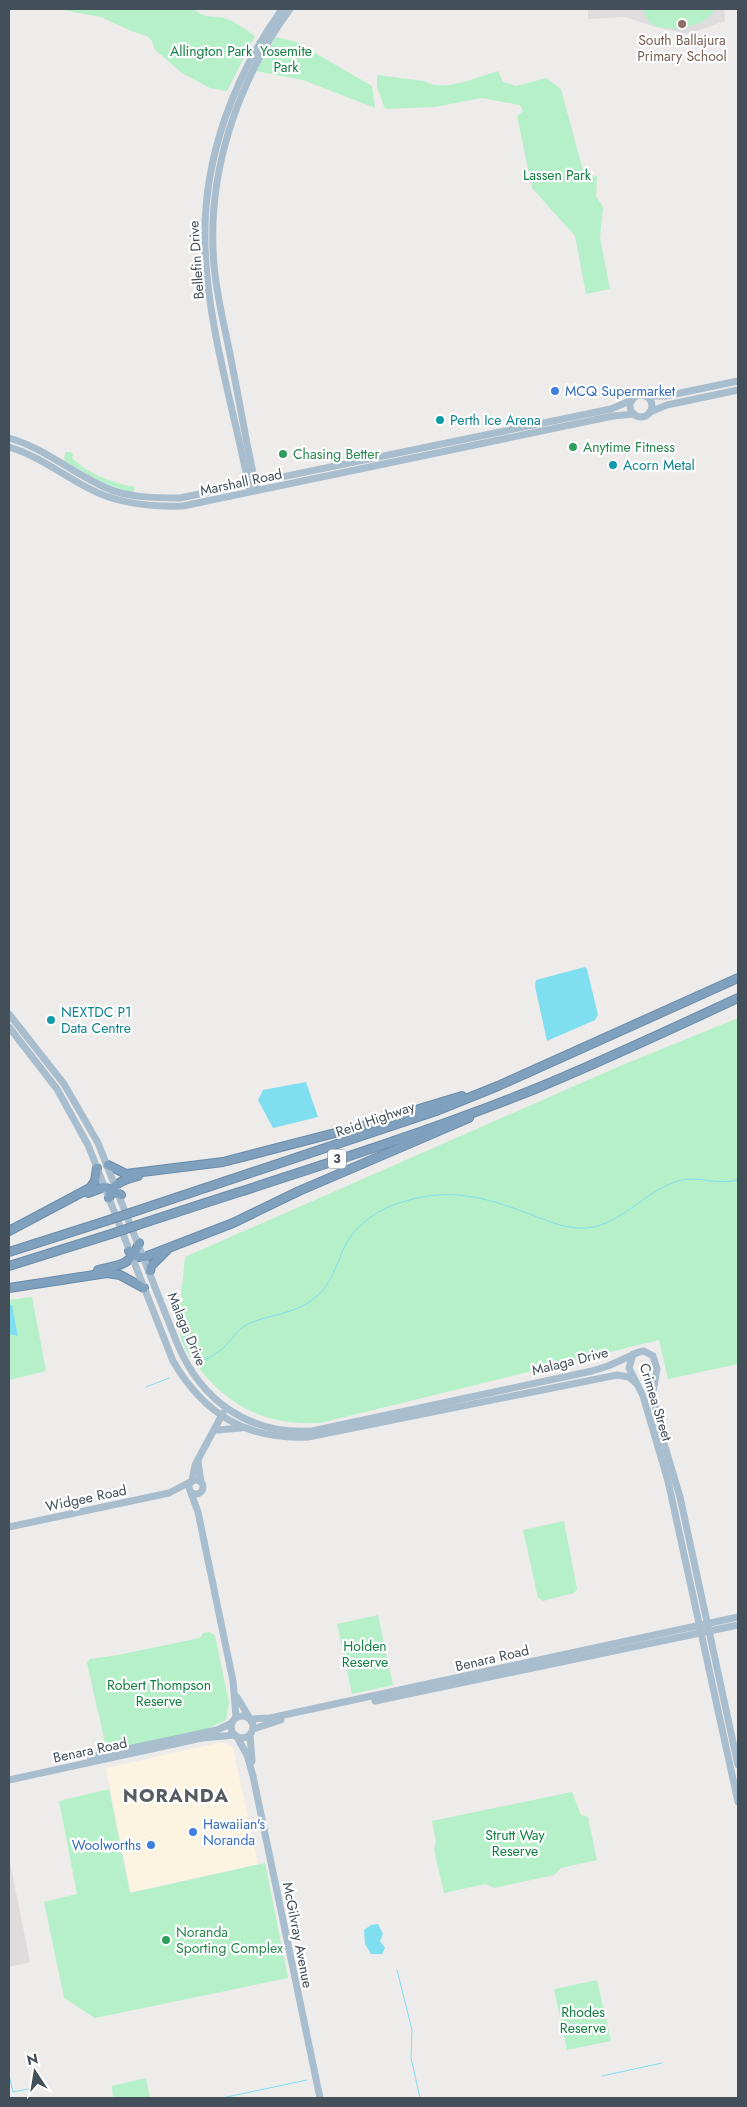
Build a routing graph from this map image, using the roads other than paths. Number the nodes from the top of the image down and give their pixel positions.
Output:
1 (282, 9) edge
2 (290, 9) edge
3 (738, 381) edge
4 (738, 390) edge
5 (646, 396) junction
6 (632, 400) junction
7 (650, 412) junction
8 (634, 414) junction
9 (9, 438) edge
10 (9, 447) edge
11 (54, 463) junction
12 (252, 464) junction
13 (246, 473) junction
14 (269, 480) junction
15 (252, 484) junction
16 (254, 492) junction
17 (193, 496) junction
18 (738, 977) edge
19 (738, 998) edge
20 (9, 1014) edge
21 (9, 1027) edge
22 (523, 1075) junction
23 (534, 1089) junction
24 (108, 1164) junction
25 (97, 1168) junction
26 (155, 1171) junction
27 (110, 1187) junction
28 (120, 1195) joint
29 (109, 1198) joint
30 (67, 1201) junction
31 (9, 1231) edge
32 (139, 1243) junction
33 (168, 1249) junction
34 (9, 1252) edge
35 (132, 1255) junction
36 (145, 1257) junction
37 (9, 1266) edge
38 (150, 1271) junction
39 (75, 1277) junction
40 (9, 1288) edge
41 (144, 1288) junction
42 (633, 1354) junction
43 (636, 1383) junction
44 (228, 1409) junction
45 (214, 1410) junction
46 (223, 1417) junction
47 (244, 1428) junction
48 (216, 1430) junction
49 (198, 1461) junction
50 (191, 1482) junction
51 (201, 1482) junction
52 (191, 1492) junction
53 (169, 1493) junction
54 (200, 1493) junction
55 (198, 1512) junction
56 (9, 1527) edge
57 (705, 1608) junction
58 (697, 1612) junction
59 (738, 1617) edge
60 (722, 1620) junction
61 (738, 1625) edge
62 (728, 1628) junction
63 (705, 1629) junction
64 (682, 1630) junction
65 (688, 1636) junction
66 (712, 1646) junction
67 (706, 1651) junction
68 (235, 1694) junction
69 (250, 1718) junction
70 (234, 1720) junction
71 (252, 1732) junction
72 (236, 1736) junction
73 (738, 1765) edge
74 (9, 1775) edge
75 (253, 1776) junction
76 (9, 1780) edge
77 (738, 1802) edge
78 (320, 2098) edge

1 - 13 main road, Bellefin Drive
2 - 12 main road, Bellefin Drive
3 - 5 main road
4 - 7 main road
5 - 6 main road
5 - 7 main road
6 - 8 main road
6 - 14 main road, Marshall Road
7 - 8 main road
8 - 16 main road, Marshall Road
9 - 11 main road, Marshall Road
10 - 11 main road, Marshall Road
11 - 16 main road, Marshall Road
11 - 17 main road, Marshall Road
12 - 14 main road
12 - 15 main road, Bellefin Drive
13 - 15 main road, Bellefin Drive
13 - 17 main road
14 - 15 main road, Marshall Road
15 - 16 main road, Bellefin Drive
15 - 17 main road, Marshall Road
18 - 22 highway, Reid Highway / 3
19 - 23 highway, Reid Highway / 3
20 - 24 main road
21 - 25 main road
22 - 26 highway
22 - 34 highway, Reid Highway / 3, bridge
23 - 33 highway
23 - 37 highway, Reid Highway / 3, bridge
24 - 26 highway
24 - 27 main road
25 - 27 main road
25 - 30 highway
26 - 27 highway
27 - 28 highway
27 - 29 highway
27 - 30 highway
28 - 32 main road, Malaga Drive
29 - 35 main road, Malaga Drive
30 - 31 highway
32 - 35 highway
32 - 36 main road, Malaga Drive
33 - 36 highway
33 - 38 highway
35 - 36 highway
35 - 39 highway
35 - 41 main road, Malaga Drive
36 - 38 main road, Malaga Drive
38 - 44 main road, Malaga Drive
39 - 40 highway
39 - 41 highway
41 - 45 main road, Malaga Drive
42 - 43 main road, Crimea Street
42 - 44 main road, Malaga Drive
42 - 57 main road, Crimea Street
43 - 47 main road, Malaga Drive
43 - 58 main road, Crimea Street
44 - 46 main road
45 - 46 main road, Malaga Drive
45 - 48 main road
46 - 47 main road, Malaga Drive
46 - 48 main road
47 - 48 main road
48 - 49 main road
49 - 50 main road
49 - 51 main road
50 - 51 main road
50 - 52 main road
50 - 53 main road, Widgee Road
51 - 54 main road
52 - 53 main road, Widgee Road
52 - 54 main road
52 - 55 main road
53 - 56 main road, Widgee Road
54 - 55 main road
55 - 68 main road
57 - 60 main road
57 - 63 main road, Crimea Street
58 - 63 main road, Crimea Street
58 - 64 main road
59 - 60 main road, Benara Road
60 - 63 main road, Benara Road
61 - 62 main road, Benara Road
62 - 63 main road, Benara Road
62 - 66 main road
63 - 64 main road, Benara Road
63 - 65 main road, Benara Road
63 - 66 main road, Crimea Street
63 - 67 main road, Crimea Street
64 - 69 main road, Benara Road
65 - 67 main road
65 - 71 main road, Benara Road
66 - 73 main road, Crimea Street
67 - 77 main road, Crimea Street
68 - 69 main road
68 - 70 main road
69 - 70 main road
69 - 71 main road
70 - 72 main road
70 - 74 main road, Benara Road
71 - 72 main road
71 - 75 main road, McGilvray Avenue
72 - 75 main road, McGilvray Avenue
72 - 76 main road, Benara Road
75 - 78 main road, McGilvray Avenue

